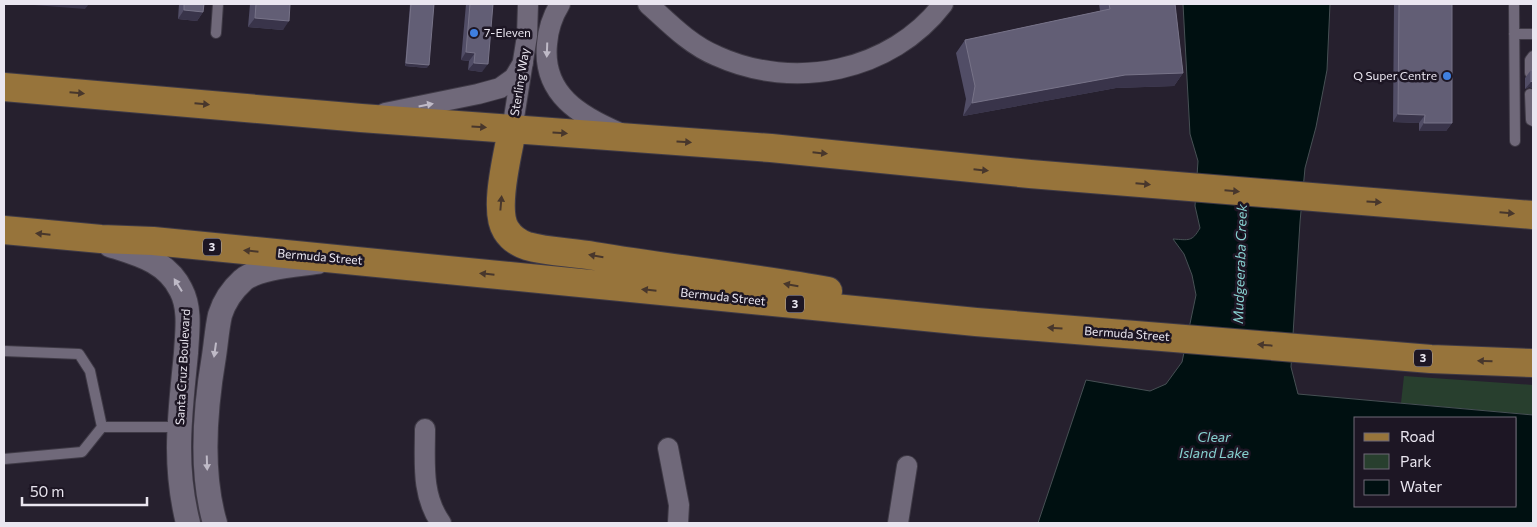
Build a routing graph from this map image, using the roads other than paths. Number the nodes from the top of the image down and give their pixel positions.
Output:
1 (218, 4) edge
2 (528, 4) edge
3 (560, 4) edge
4 (648, 4) edge
5 (943, 4) edge
6 (1514, 4) edge
7 (216, 33) dead end
8 (1514, 34) junction
9 (1533, 34) edge
10 (1533, 56) edge
11 (523, 63) junction
12 (1530, 73) edge
13 (4, 88) edge
14 (1530, 94) edge
15 (361, 118) junction
16 (1533, 121) edge
17 (512, 130) junction
18 (635, 139) junction
19 (1515, 141) dead end
20 (1533, 215) edge
21 (4, 230) edge
22 (89, 238) junction
23 (334, 259) junction
24 (976, 322) junction
25 (218, 325) junction
26 (4, 351) edge
27 (1533, 364) edge
28 (181, 418) junction
29 (102, 427) junction
30 (425, 429) dead end
31 (668, 448) dead end
32 (4, 460) edge
33 (908, 466) dead end
34 (213, 519) edge
35 (185, 523) edge
36 (441, 523) edge
37 (678, 523) edge
38 (898, 523) edge

1 - 7 lane
2 - 11 street, Sterling Way
3 -> 18 street, Sterling Way
4 - 5 street
6 - 8 lane
8 - 9 lane
8 - 19 lane
10 - 12 lane
15 -> 11 street
11 - 17 street, Sterling Way
13 -> 15 main road
14 - 16 lane
15 -> 17 main road
17 -> 18 main road
24 -> 17 main road
18 -> 20 main road
22 -> 21 main road, Bermuda Street / 3
23 -> 22 main road, Bermuda Street / 3
28 -> 22 street, Santa Cruz Boulevard
24 -> 23 main road, Bermuda Street / 3
23 - 25 street
27 -> 24 main road, Bermuda Street / 3
25 - 28 street
25 -> 34 street
26 - 29 lane
28 - 29 lane
28 - 35 street, Santa Cruz Boulevard
29 - 32 lane
30 - 36 street
31 - 37 street
33 - 38 street
34 - 35 street

